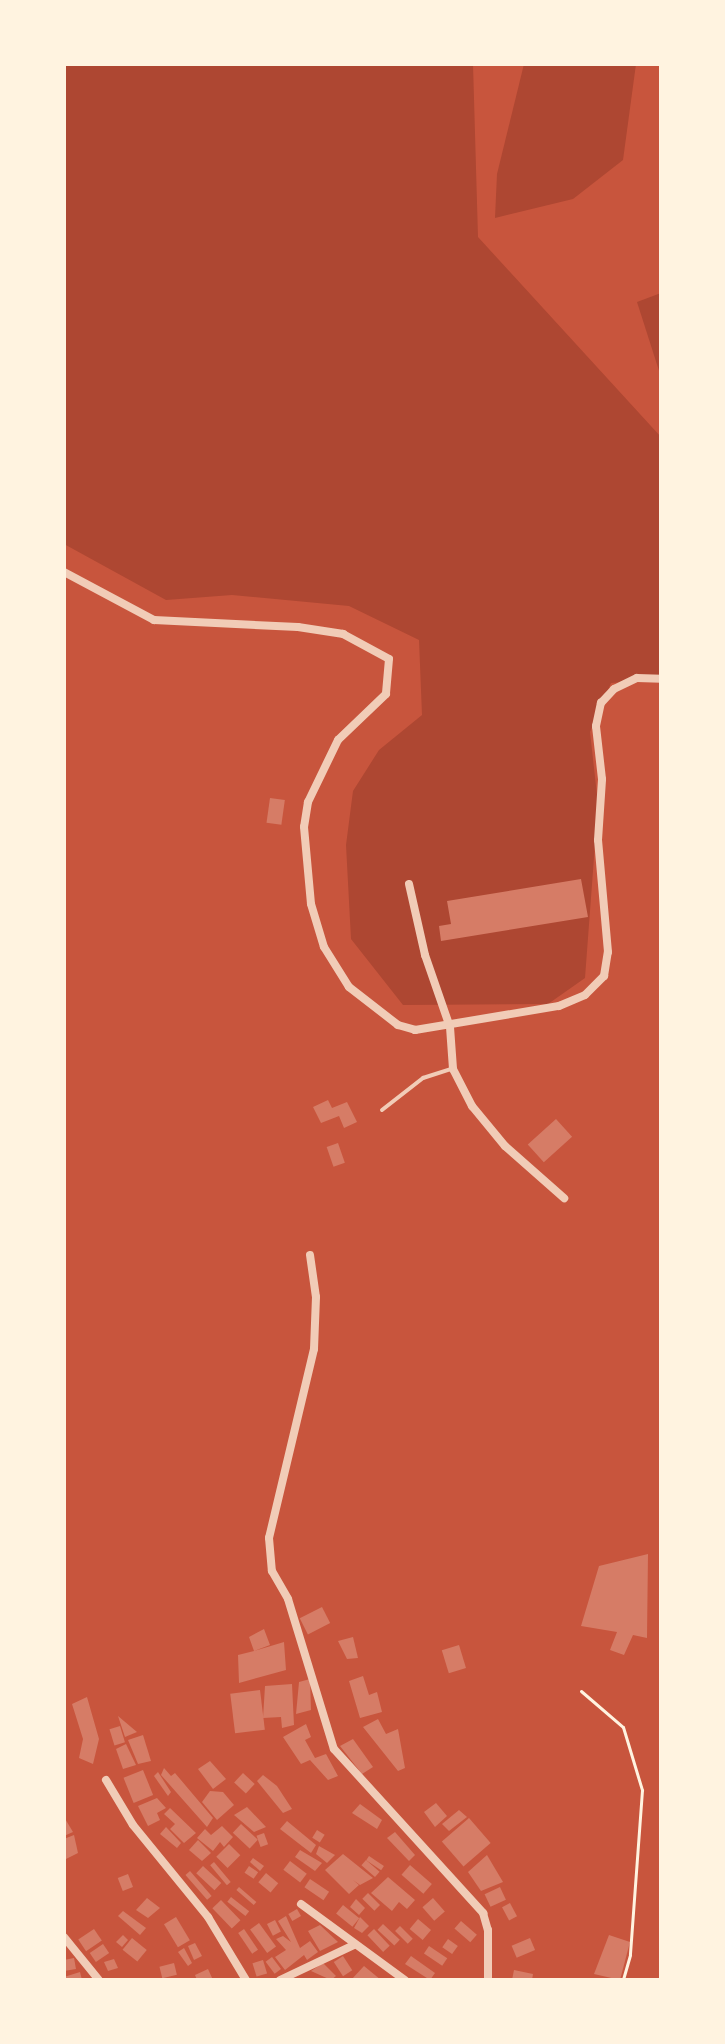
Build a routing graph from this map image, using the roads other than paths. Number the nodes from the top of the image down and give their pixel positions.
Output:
1 (64, 572) edge
2 (661, 679) edge
3 (409, 884) dead end
4 (450, 1027) junction
5 (453, 1069) junction
6 (382, 1110) dead end
7 (564, 1198) dead end
8 (310, 1255) dead end
9 (106, 1780) dead end
10 (301, 1904) dead end
11 (64, 1937) edge
12 (354, 1945) junction
13 (99, 1980) edge
14 (246, 1980) edge
15 (280, 1980) edge
16 (405, 1980) edge
17 (488, 1980) edge

1 - 4 street
2 - 4 street
3 - 4 street
4 - 5 street
5 - 6 lane
5 - 7 street
8 - 17 street
9 - 14 street
10 - 12 street
11 - 13 street
12 - 15 street
12 - 16 street

